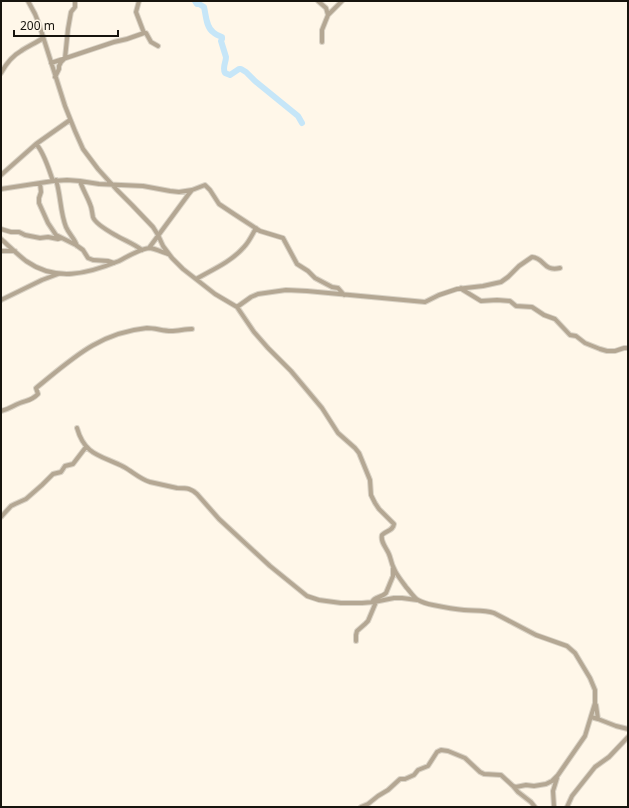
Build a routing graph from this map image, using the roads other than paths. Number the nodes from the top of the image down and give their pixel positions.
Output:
1 (28, 1) edge
2 (75, 1) edge
3 (139, 1) edge
4 (318, 1) edge
5 (342, 1) edge
6 (328, 15) junction
7 (144, 33) junction
8 (44, 38) junction
9 (322, 42) dead end
10 (158, 46) dead end
11 (65, 58) junction
12 (51, 63) junction
13 (1, 72) edge
14 (55, 77) junction
15 (70, 120) junction
16 (36, 144) junction
17 (1, 175) edge
18 (55, 180) junction
19 (80, 181) junction
20 (40, 183) junction
21 (111, 184) junction
22 (1, 189) edge
23 (192, 190) junction
24 (256, 228) junction
25 (1, 229) edge
26 (158, 235) junction
27 (1, 238) edge
28 (61, 238) junction
29 (78, 246) junction
30 (149, 248) junction
31 (142, 250) junction
32 (1, 251) edge
33 (15, 252) junction
34 (168, 254) junction
35 (114, 263) junction
36 (560, 268) dead end
37 (58, 274) junction
38 (196, 279) junction
39 (461, 288) junction
40 (344, 295) junction
41 (2, 298) edge
42 (237, 307) junction
43 (192, 329) dead end
44 (628, 348) edge
45 (1, 410) edge
46 (77, 428) dead end
47 (86, 447) junction
48 (1, 517) edge
49 (393, 568) junction
50 (417, 600) junction
51 (374, 602) junction
52 (356, 641) dead end
53 (595, 703) junction
54 (591, 717) junction
55 (598, 719) junction
56 (628, 729) edge
57 (628, 736) edge
58 (558, 775) junction
59 (513, 786) junction
60 (361, 807) edge
61 (535, 807) edge
62 (554, 807) edge
63 (567, 807) edge

1 - 8 street
2 - 11 street
3 - 7 street
4 - 6 street
5 - 6 street
6 - 9 street
7 - 10 street
7 - 11 street
8 - 12 street
8 - 13 street
11 - 12 street
11 - 14 street
12 - 14 street
14 - 15 street
15 - 16 street
15 - 21 street
16 - 17 street
16 - 18 street
18 - 19 street
18 - 20 street
18 - 29 street
19 - 21 street
19 - 31 street
20 - 22 street
20 - 28 street
21 - 23 street
21 - 26 street
23 - 24 street
23 - 26 street
24 - 38 street
24 - 40 street
25 - 28 street
26 - 30 street
26 - 34 street
27 - 33 street
28 - 29 street
29 - 35 street
30 - 31 street
30 - 34 street
31 - 35 street
32 - 33 street
33 - 37 street
34 - 38 street
35 - 37 street
36 - 39 street
37 - 41 street
38 - 42 street
39 - 40 street
39 - 44 street
40 - 42 street
42 - 49 street
43 - 45 street
46 - 47 street
47 - 48 street
47 - 51 street
49 - 50 street
49 - 51 street
50 - 51 street
50 - 53 street
51 - 52 street
53 - 54 street
53 - 55 street
54 - 55 street
54 - 58 street
55 - 56 street
57 - 63 street
58 - 59 street
58 - 62 street
59 - 60 street
59 - 61 street

